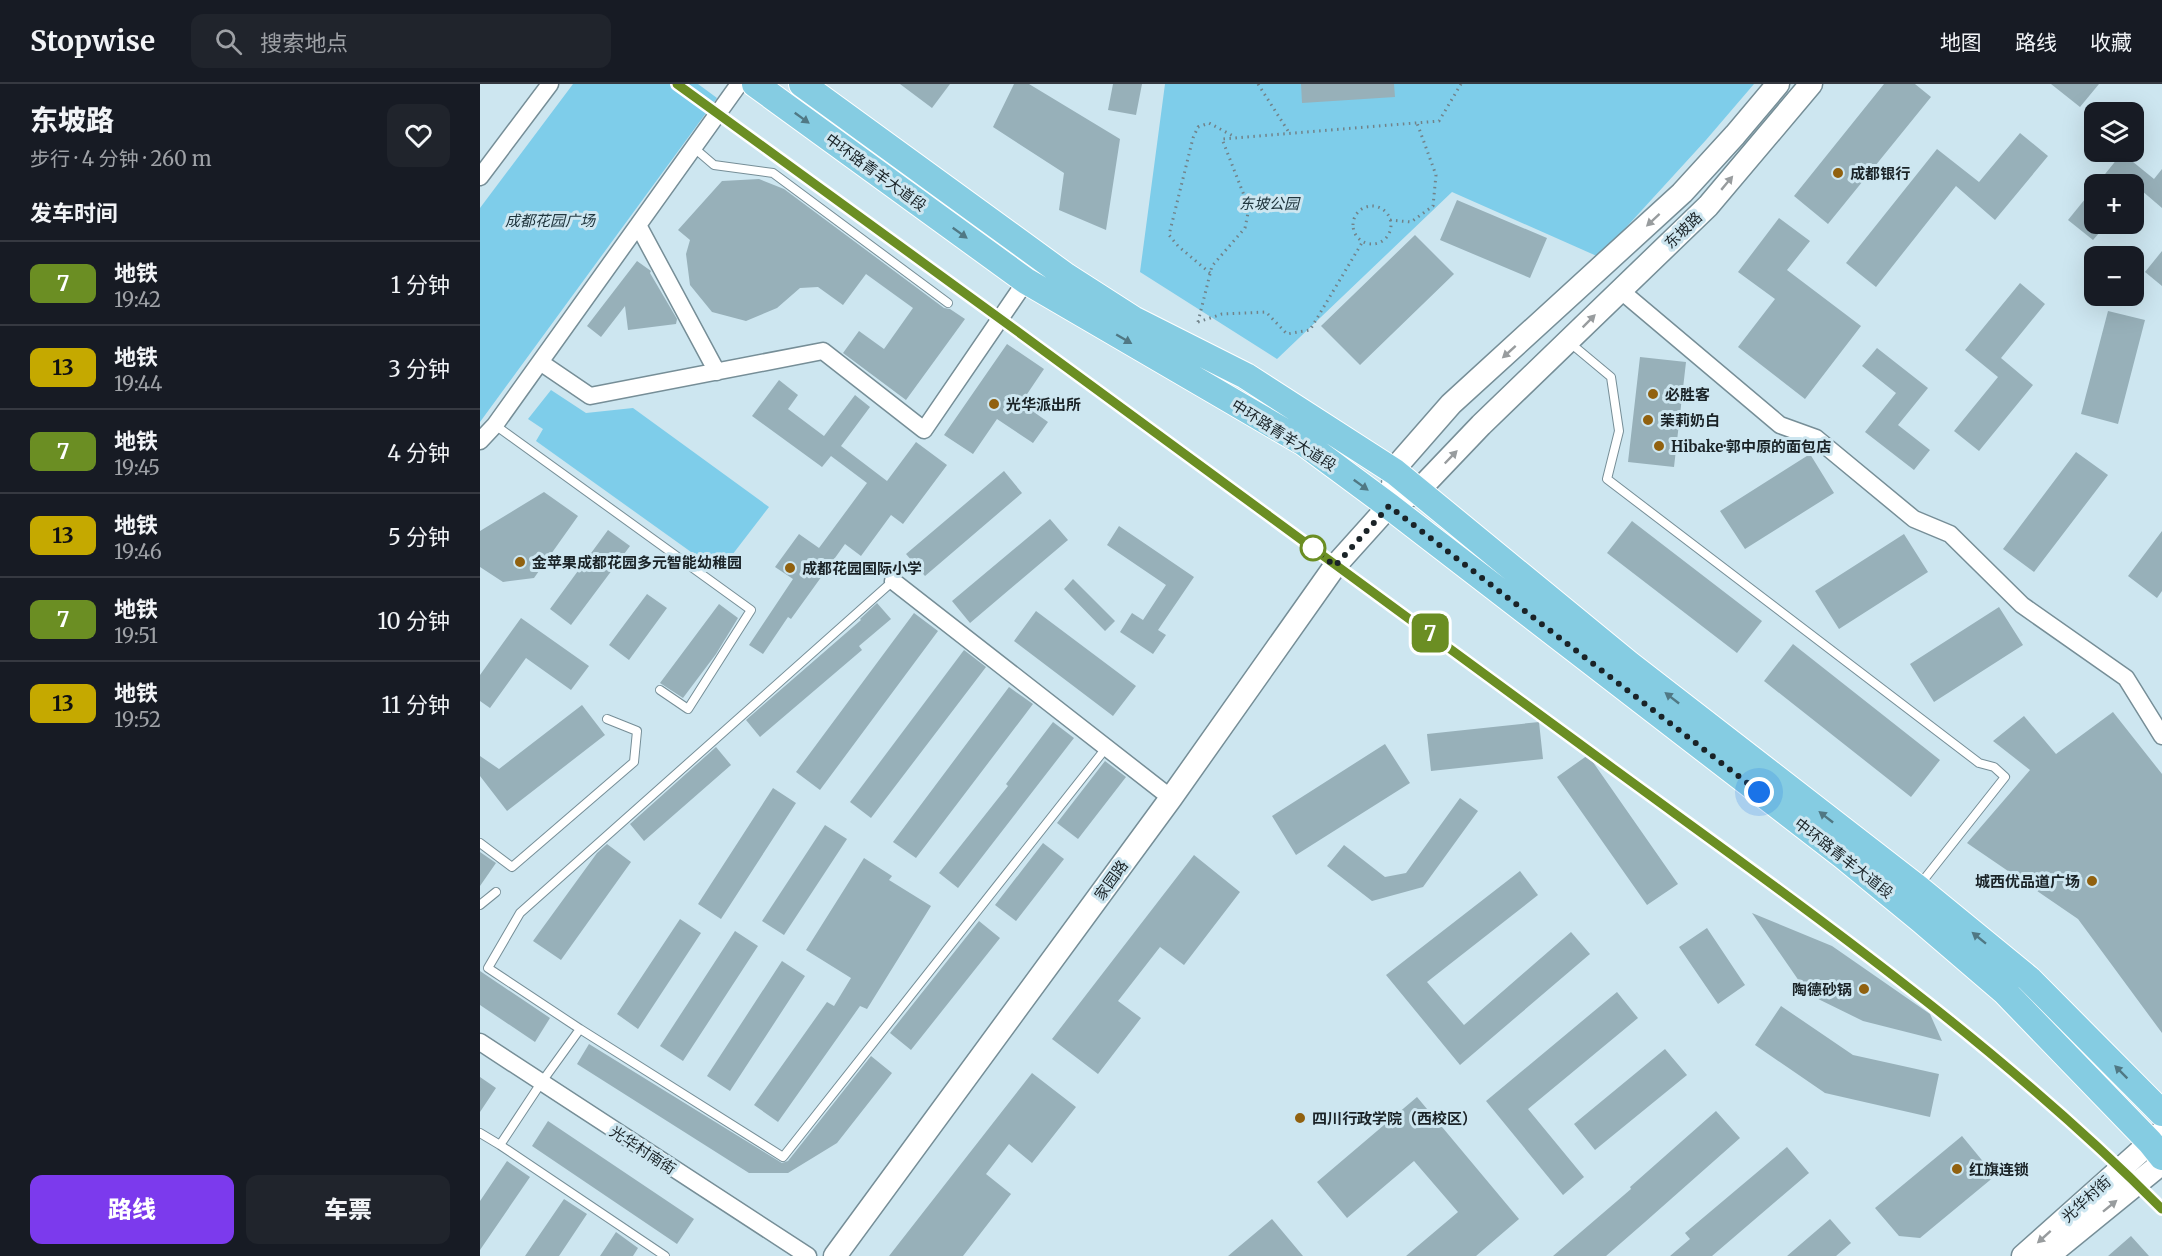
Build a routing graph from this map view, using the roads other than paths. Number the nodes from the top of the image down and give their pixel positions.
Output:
1 (550, 84) edge
2 (739, 84) edge
3 (755, 84) edge
4 (802, 84) edge
5 (1778, 84) edge
6 (1811, 84) edge
7 (693, 147) junction
8 (480, 177) edge
9 (638, 225) junction
10 (1026, 281) junction
11 (1620, 290) junction
12 (948, 303) dead end
13 (1569, 341) junction
14 (540, 362) junction
15 (717, 372) junction
16 (495, 425) junction
17 (480, 441) edge
18 (1395, 472) junction
19 (1418, 491) junction
20 (1389, 506) junction
21 (892, 581) joint
22 (660, 690) dead end
23 (607, 719) dead end
24 (2162, 736) edge
25 (1106, 748) junction
26 (1171, 798) junction
27 (480, 843) edge
28 (1917, 888) junction
29 (496, 892) dead end
30 (480, 905) edge
31 (580, 1029) junction
32 (480, 1042) edge
33 (541, 1083) junction
34 (2162, 1113) edge
35 (480, 1134) edge
36 (500, 1145) junction
37 (2159, 1149) edge
38 (665, 1256) edge
39 (808, 1256) edge
40 (835, 1256) edge
41 (2023, 1256) edge
42 (2048, 1256) edge

1 - 8 street
2 - 7 street
3 -> 10 main road, 中环路青羊大道段
4 - 18 main road, 中环路青羊大道段
5 -> 18 main road, 东坡路
11 -> 6 main road, 东坡路
7 - 9 street
7 - 12 lane
9 - 14 street
9 - 15 street
10 - 15 street
10 -> 20 main road, 中环路青羊大道段
13 -> 11 main road, 东坡路
11 - 24 street
19 -> 13 main road, 东坡路
13 - 28 lane
14 - 15 street
14 - 16 street
16 - 17 street
16 - 22 lane
18 - 19 main road, 中环路青羊大道段
18 - 20 main road, 东坡路
19 - 20 main road, 东坡路
28 -> 19 main road, 中环路青羊大道段
20 - 26 main road, 家园路
20 - 37 main road, 中环路青羊大道段
21 - 25 street
21 - 31 lane
23 - 27 lane
25 - 26 street
25 - 31 lane
26 - 40 main road, 家园路
34 -> 28 main road, 中环路青羊大道段
29 - 30 lane
31 - 33 lane
32 - 33 street, 光华村南街
33 - 36 lane
33 - 39 street, 光华村南街
35 - 36 lane
36 - 38 lane
37 -> 41 main road, 光华村街
42 -> 37 main road, 光华村街

